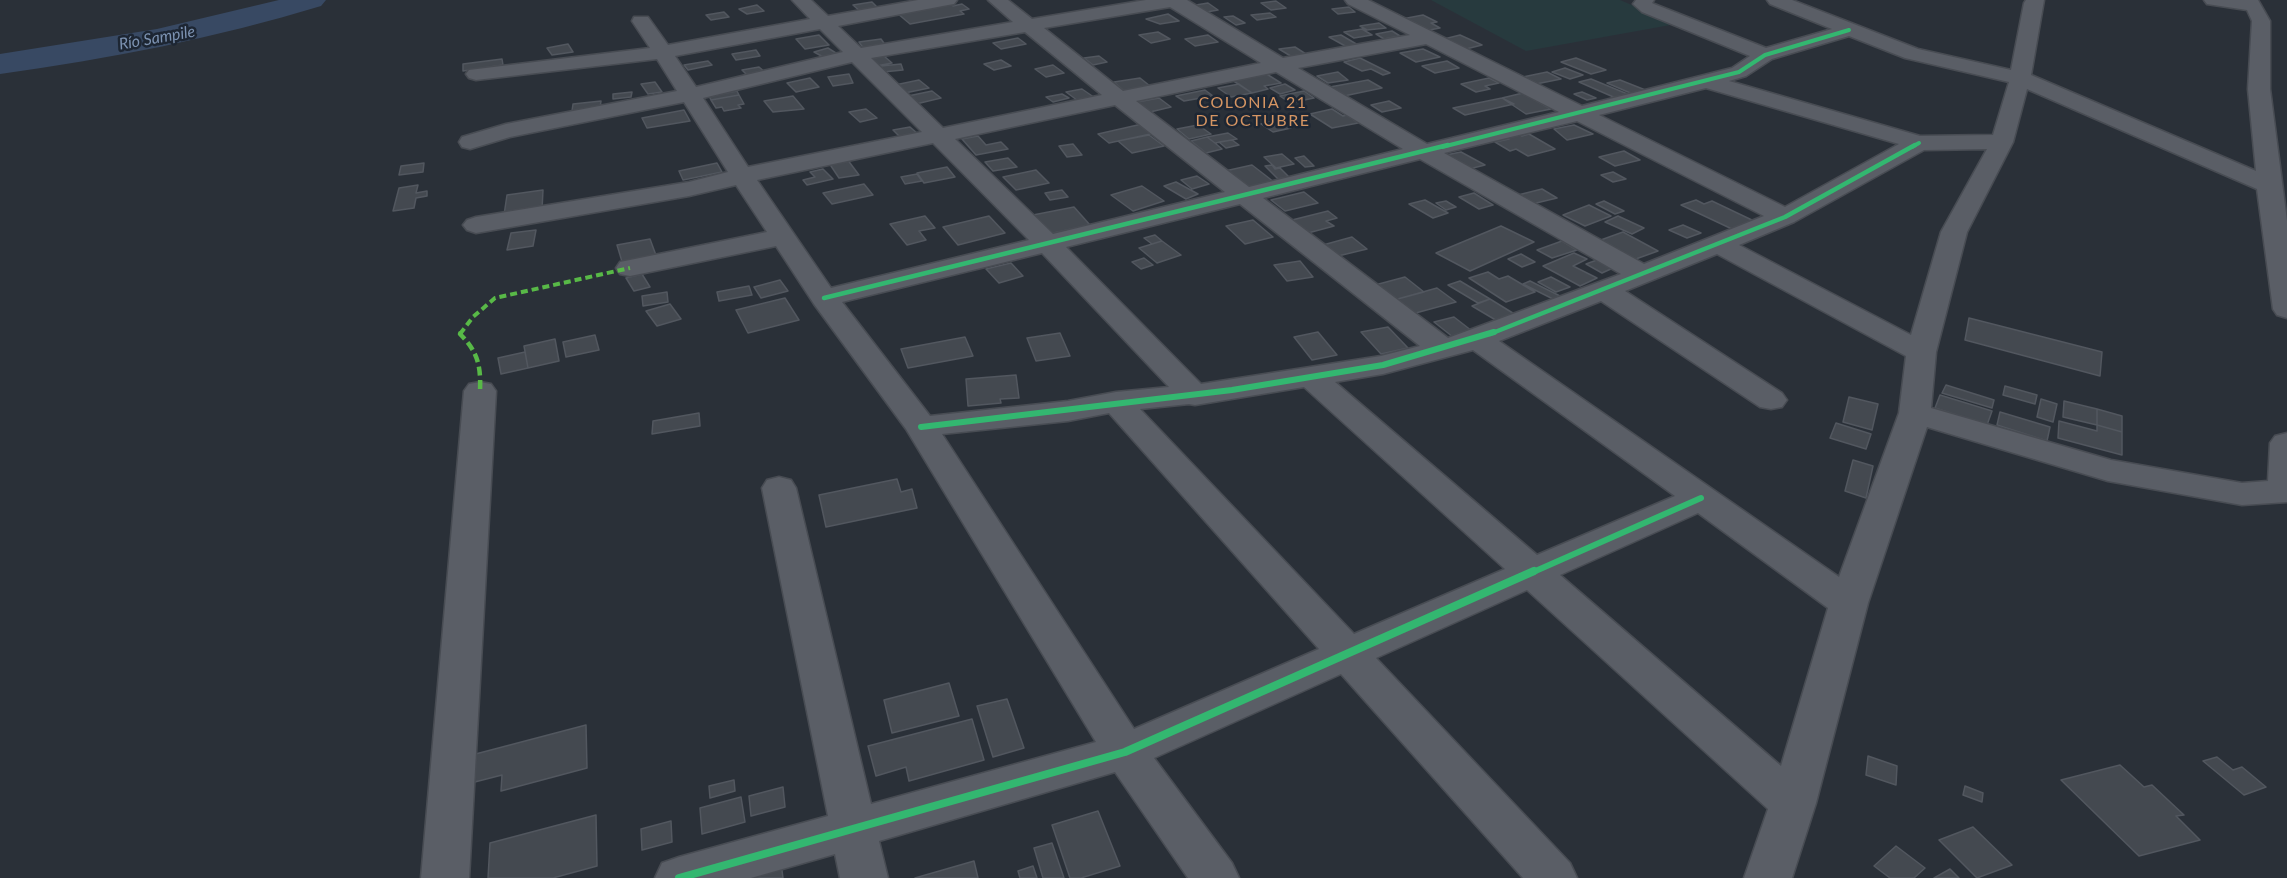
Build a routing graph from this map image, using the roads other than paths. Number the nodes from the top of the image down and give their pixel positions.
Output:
1 (801, 0) edge
2 (948, 0) edge
3 (997, 0) edge
4 (1174, 0) edge
5 (1354, 0) edge
6 (1646, 0) edge
7 (1776, 0) edge
8 (2036, 0) edge
9 (2213, 0) edge
10 (2251, 3) edge
11 (641, 21) dead end
12 (822, 23) junction
13 (1026, 25) junction
14 (1849, 30) junction
15 (1427, 38) junction
16 (663, 52) junction
17 (855, 55) junction
18 (1765, 55) junction
19 (1280, 66) junction
20 (476, 74) dead end
21 (2020, 78) junction
22 (1706, 81) junction
23 (689, 95) junction
24 (1120, 99) junction
25 (1579, 115) junction
26 (939, 137) junction
27 (470, 142) dead end
28 (2002, 142) junction
29 (1919, 143) junction
30 (1424, 152) junction
31 (742, 176) junction
32 (2275, 179) edge
33 (1244, 195) junction
34 (1785, 217) junction
35 (476, 225) dead end
36 (783, 237) junction
37 (1046, 242) junction
38 (1718, 244) junction
39 (630, 268) dead end
40 (1643, 275) junction
41 (1604, 290) junction
42 (825, 298) junction
43 (2287, 309) edge
44 (1477, 339) junction
45 (1443, 349) junction
46 (1921, 352) junction
47 (1311, 377) junction
48 (480, 391) dead end
49 (1195, 396) junction
50 (1772, 400) dead end
51 (1116, 402) junction
52 (1915, 413) junction
53 (921, 427) junction
54 (2287, 443) edge
55 (779, 488) dead end
56 (1701, 498) junction
57 (1532, 572) junction
58 (1849, 603) junction
59 (1347, 654) junction
60 (1125, 752) junction
61 (1794, 803) junction
62 (854, 828) junction
63 (445, 878) edge
64 (679, 878) edge
65 (864, 878) edge
66 (1215, 878) edge
67 (1553, 878) edge
68 (1768, 878) edge

1 - 12 street
2 - 12 street
3 - 13 street
4 - 13 street
4 - 19 street
5 - 15 street
6 - 18 street
7 - 14 street
8 - 21 street
9 - 10 street
10 - 32 street
11 - 16 street
12 - 16 street
12 - 17 street
13 - 17 street
13 - 24 street
14 - 18 street
14 - 21 street
15 - 19 street
15 - 25 street
16 - 20 street
16 - 23 street
17 - 23 street
17 - 26 street
18 - 22 street
19 - 24 street
19 - 30 street
21 - 28 street
21 - 32 street
22 - 25 street
22 - 29 street
23 - 27 street
23 - 31 street
24 - 26 street
24 - 33 street
25 - 30 street
25 - 34 street
26 - 31 street
26 - 37 street
28 - 29 street
28 - 46 street
29 - 34 street
30 - 33 street
30 - 40 street
31 - 35 street
31 - 36 street
32 - 43 street
33 - 37 street
33 - 45 street
34 - 38 street
36 - 39 street
36 - 42 street
37 - 42 street
37 - 49 street
38 - 40 street
38 - 46 street
40 - 41 street
41 - 44 street
41 - 50 street
42 - 53 street
44 - 45 street
44 - 56 street
45 - 47 street
46 - 52 street
47 - 49 street
47 - 57 street
48 - 63 street
49 - 51 street
51 - 53 street
51 - 59 street
52 - 54 street
52 - 58 street
53 - 60 street
55 - 62 street
56 - 57 street
56 - 58 street
57 - 59 street
57 - 61 street
58 - 61 street
59 - 60 street
59 - 67 street
60 - 62 street
60 - 66 street
61 - 68 street
62 - 64 street
62 - 65 street

